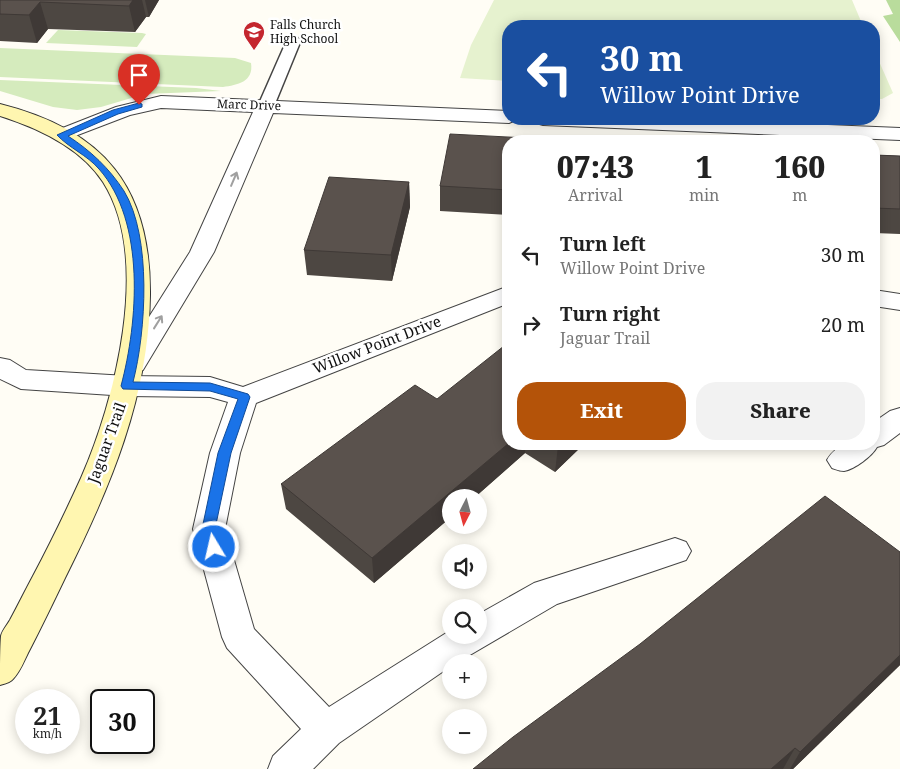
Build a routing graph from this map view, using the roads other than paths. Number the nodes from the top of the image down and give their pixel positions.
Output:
1 (294, 40) dead end
2 (266, 106) junction
3 (0, 110) edge
4 (502, 117) edge
5 (685, 125) edge
6 (899, 134) edge
7 (62, 135) junction
8 (502, 297) edge
9 (880, 299) edge
10 (900, 302) edge
11 (0, 367) edge
12 (130, 375) junction
13 (244, 397) junction
14 (900, 418) edge
15 (880, 433) edge
16 (675, 552) dead end
17 (487, 627) edge
18 (458, 644) edge
19 (0, 669) edge
20 (326, 730) junction
21 (287, 769) edge

1 - 2 lane
2 - 4 street, Marc Drive
2 - 7 street, Marc Drive
12 -> 2 street
3 - 7 street
5 - 6 street
7 - 12 street, Jaguar Trail
8 - 13 street, Willow Point Drive
9 - 10 street
11 - 12 street
12 - 13 street
12 - 19 street, Jaguar Trail
13 - 20 street
14 - 15 street
16 - 17 street
18 - 20 street
20 - 21 street

